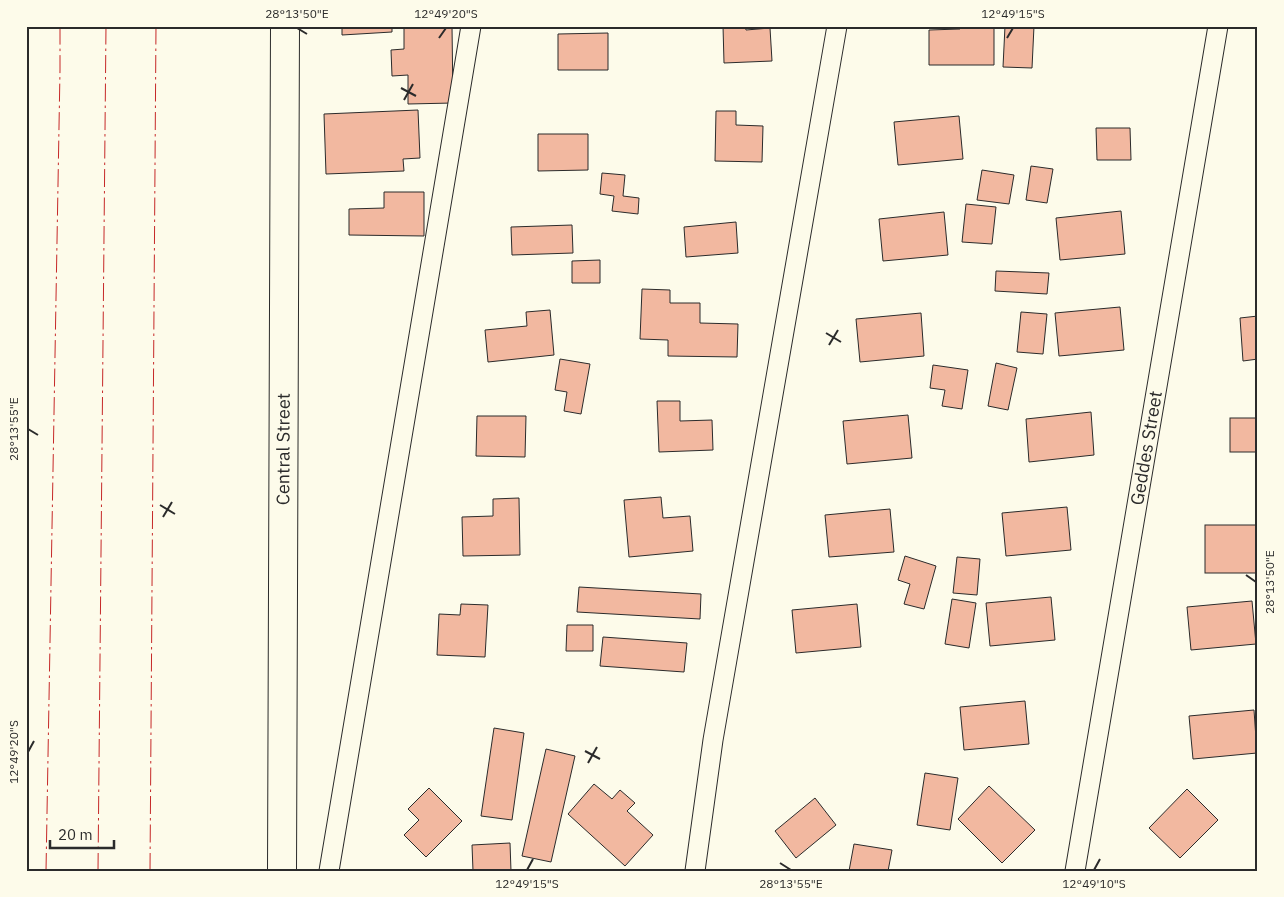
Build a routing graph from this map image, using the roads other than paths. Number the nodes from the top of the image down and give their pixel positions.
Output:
1 (285, 26) edge
2 (471, 26) edge
3 (837, 26) edge
4 (1218, 26) edge
5 (282, 871) edge
6 (329, 871) edge
7 (695, 871) edge
8 (1075, 871) edge

1 - 5 main road, Central Street
2 - 6 street
3 - 7 street
4 - 8 street, Geddes Street

